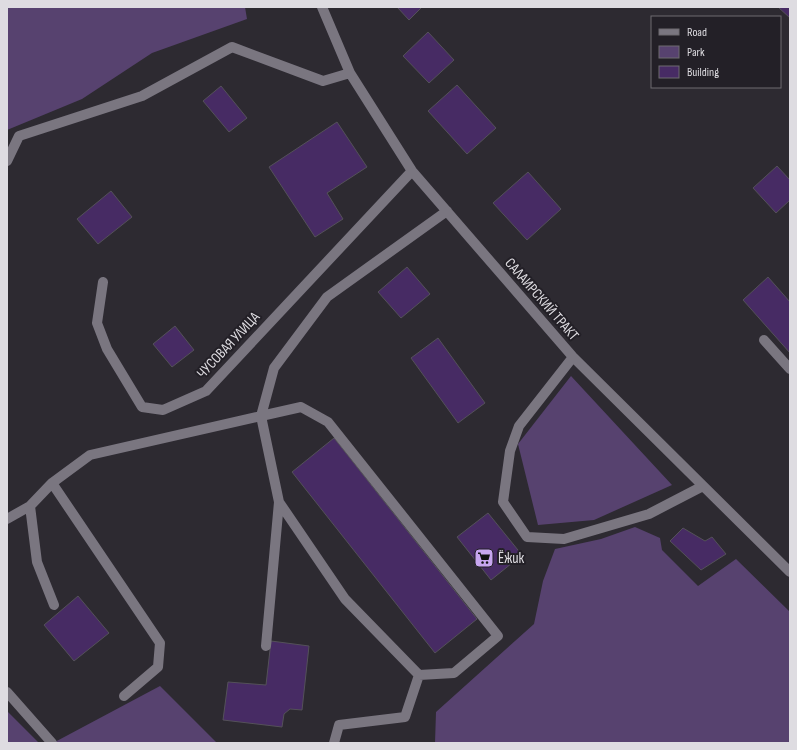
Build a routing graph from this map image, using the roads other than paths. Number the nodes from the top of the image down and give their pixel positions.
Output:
1 (322, 7) edge
2 (350, 73) junction
3 (7, 161) edge
4 (412, 171) junction
5 (447, 211) junction
6 (103, 282) dead end
7 (764, 340) dead end
8 (573, 357) junction
9 (790, 369) edge
10 (261, 416) junction
11 (52, 483) junction
12 (703, 486) junction
13 (279, 502) junction
14 (30, 506) junction
15 (10, 518) edge
16 (7, 526) edge
17 (790, 572) edge
18 (54, 605) dead end
19 (266, 646) dead end
20 (419, 675) junction
21 (7, 692) edge
22 (124, 696) dead end
23 (52, 743) edge
24 (334, 743) edge

1 - 2 street, САЛАИРСКИЙ ТРАКТ
2 - 3 street
2 - 4 street, САЛАИРСКИЙ ТРАКТ
4 - 5 street, САЛАИРСКИЙ ТРАКТ
4 - 6 street, ЧУСОВАЯ УЛИЦА
5 - 8 street, САЛАИРСКИЙ ТРАКТ
5 - 10 street
7 - 9 street
8 - 12 street, САЛАИРСКИЙ ТРАКТ
8 - 12 street
10 - 11 street
10 - 13 street
10 - 20 street
11 - 14 street
11 - 22 street
12 - 17 street, САЛАИРСКИЙ ТРАКТ
13 - 19 street
13 - 20 street
14 - 15 street
14 - 18 street
15 - 16 street
20 - 24 street
21 - 23 street

